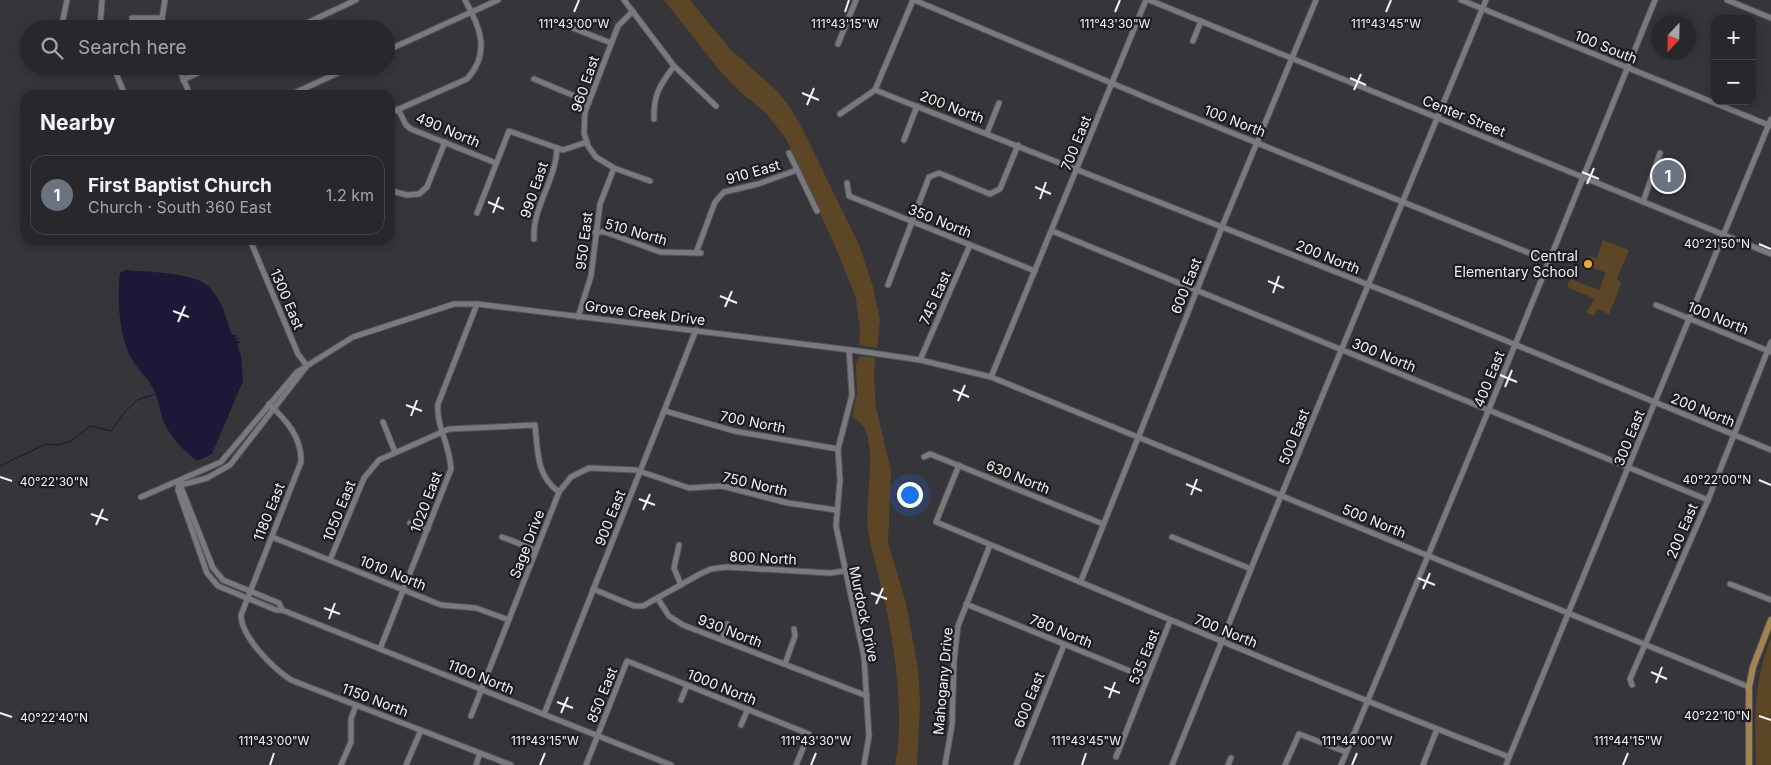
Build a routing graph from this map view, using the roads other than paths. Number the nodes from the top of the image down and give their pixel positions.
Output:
1 (67, 0) edge
2 (102, 0) edge
3 (165, 0) edge
4 (356, 0) edge
5 (465, 0) edge
6 (498, 0) edge
7 (624, 0) edge
8 (856, 0) edge
9 (913, 0) edge
10 (933, 0) edge
11 (1147, 0) edge
12 (1316, 0) edge
13 (1460, 0) edge
14 (1486, 0) edge
15 (1655, 0) edge
16 (1727, 0) edge
17 (930, 7) junction
18 (1483, 10) junction
19 (634, 11) junction
20 (472, 14) junction
21 (132, 18) dead end
22 (162, 18) joint
23 (1771, 18) edge
24 (63, 20) edge
25 (101, 20) edge
26 (313, 20) edge
27 (555, 21) dead end
28 (1201, 21) junction
29 (1193, 41) dead end
30 (611, 44) junction
31 (838, 44) dead end
32 (395, 47) edge
33 (1292, 58) junction
34 (674, 66) junction
35 (1628, 68) junction
36 (117, 75) edge
37 (181, 75) edge
38 (193, 75) edge
39 (333, 75) edge
40 (534, 79) dead end
41 (183, 80) junction
42 (1113, 82) junction
43 (123, 90) edge
44 (188, 90) edge
45 (301, 90) edge
46 (875, 90) junction
47 (589, 102) junction
48 (999, 103) dead end
49 (716, 106) dead end
50 (917, 106) junction
51 (398, 109) junction
52 (395, 110) edge
53 (840, 114) dead end
54 (1439, 118) junction
55 (654, 119) dead end
56 (1771, 119) edge
57 (1770, 126) edge
58 (988, 133) junction
59 (904, 140) dead end
60 (445, 142) junction
61 (587, 142) junction
62 (1258, 142) junction
63 (1018, 145) junction
64 (557, 148) junction
65 (789, 153) dead end
66 (1660, 153) dead end
67 (496, 163) junction
68 (614, 168) junction
69 (1077, 169) junction
70 (797, 170) junction
71 (1583, 177) junction
72 (650, 181) dead end
73 (848, 182) dead end
74 (395, 192) edge
75 (1404, 202) junction
76 (1643, 202) junction
77 (817, 211) dead end
78 (477, 213) dead end
79 (912, 221) junction
80 (1222, 227) junction
81 (1052, 231) junction
82 (595, 232) junction
83 (1724, 235) junction
84 (534, 239) dead end
85 (252, 245) edge
86 (970, 245) junction
87 (698, 253) joint
88 (1771, 254) edge
89 (1549, 261) junction
90 (1035, 271) junction
91 (888, 285) dead end
92 (1368, 286) junction
93 (1196, 291) junction
94 (477, 304) junction
95 (1656, 305) dead end
96 (578, 317) junction
97 (1689, 319) junction
98 (696, 330) junction
99 (1771, 342) edge
100 (1515, 345) junction
101 (849, 350) junction
102 (1342, 350) junction
103 (1769, 351) edge
104 (920, 360) junction
105 (307, 366) junction
106 (991, 377) junction
107 (1655, 403) junction
108 (271, 406) junction
109 (665, 410) junction
110 (1489, 410) junction
111 (383, 422) dead end
112 (443, 432) junction
113 (1734, 435) junction
114 (1137, 436) junction
115 (838, 449) junction
116 (1771, 450) edge
117 (395, 452) junction
118 (924, 457) dead end
119 (959, 466) junction
120 (1629, 467) junction
121 (641, 471) junction
122 (179, 482) junction
123 (559, 492) junction
124 (1282, 496) junction
125 (141, 497) dead end
126 (1708, 500) junction
127 (836, 510) junction
128 (410, 523) dead end
129 (1103, 524) junction
130 (428, 529) junction
131 (272, 536) junction
132 (502, 536) dead end
133 (1172, 537) dead end
134 (679, 545) dead end
135 (990, 545) junction
136 (536, 550) junction
137 (751, 553) dead end
138 (1428, 555) junction
139 (330, 560) junction
140 (750, 568) junction
141 (1251, 569) junction
142 (844, 571) junction
143 (1081, 581) junction
144 (1730, 584) dead end
145 (680, 586) junction
146 (593, 589) junction
147 (404, 590) junction
148 (250, 591) junction
149 (247, 598) junction
150 (658, 599) junction
151 (1771, 600) edge
152 (966, 604) junction
153 (282, 610) junction
154 (1570, 612) junction
155 (509, 620) junction
156 (1771, 620) edge
157 (1170, 621) junction
158 (728, 624) dead end
159 (794, 629) dead end
160 (246, 635) joint
161 (722, 640) junction
162 (1222, 641) junction
163 (1645, 644) junction
164 (1064, 645) junction
165 (380, 649) junction
166 (627, 661) joint
167 (784, 664) junction
168 (1147, 678) junction
169 (688, 685) junction
170 (1632, 685) dead end
171 (1749, 687) junction
172 (482, 689) junction
173 (867, 696) junction
174 (682, 700) dead end
175 (1367, 701) junction
176 (356, 705) junction
177 (748, 709) junction
178 (544, 714) junction
179 (471, 716) dead end
180 (741, 725) dead end
181 (1438, 729) junction
182 (421, 730) junction
183 (597, 736) junction
184 (1346, 752) junction
185 (480, 753) junction
186 (1116, 756) dead end
187 (1509, 757) junction
188 (1231, 758) dead end
189 (342, 765) edge
190 (406, 765) edge
191 (476, 765) edge
192 (511, 765) edge
193 (586, 765) edge
194 (671, 765) edge
195 (796, 765) edge
196 (864, 765) edge
197 (945, 765) edge
198 (1016, 765) edge
199 (1172, 765) edge
200 (1228, 765) edge
201 (1285, 765) edge
202 (1341, 765) edge
203 (1423, 765) edge
204 (1506, 765) edge
205 (1748, 765) edge

1 - 24 street
2 - 25 street
3 - 22 street
4 - 26 street
5 - 20 street
6 - 20 street
7 - 19 street
8 - 31 street
9 - 17 street, 100 North
9 - 46 street
10 - 17 street
11 - 28 street, Center Street
11 - 42 street, 700 East
12 - 33 street, 600 East
13 - 18 street, 100 South
14 - 18 street, 500 East
15 - 35 street, 400 East
16 - 23 street
17 - 42 street, 100 North
18 - 35 street, 100 South
18 - 54 street, 500 East
19 - 30 street, 960 East
19 - 34 street
20 - 32 street
20 - 51 street
21 - 22 street
27 - 30 street
28 - 29 street
28 - 33 street, Center Street
30 - 47 street, 960 East
33 - 54 street, Center Street
33 - 62 street, 600 East
34 - 49 street
34 - 55 street
35 - 57 street, 100 South
35 - 71 street, 400 East
36 - 43 street
37 - 41 street
38 - 41 street
39 - 45 street
40 - 47 street
41 - 44 street
42 - 62 street, 100 North
42 - 69 street, 700 East
46 - 50 street, 200 North
46 - 53 street
47 - 61 street, 960 East
48 - 58 street
50 - 58 street, 200 North
50 - 59 street
51 - 52 street
51 - 60 street, 490 North
54 - 71 street, Center Street
54 - 75 street, 500 East
56 - 57 street, 300 East
57 - 83 street, 300 East
58 - 63 street, 200 North
60 - 67 street, 490 North
60 - 74 street
61 - 64 street
61 - 68 street
62 - 75 street, 100 North
62 - 80 street, 600 East
63 - 69 street, 200 North
63 - 79 street
64 - 67 street
64 - 84 street, 990 East
65 - 70 street
66 - 76 street
67 - 78 street
68 - 72 street
68 - 82 street, 950 East
69 - 80 street, 200 North
69 - 81 street, 700 East
70 - 77 street
70 - 87 street, 910 East
71 - 76 street, Center Street
71 - 89 street, 400 East
73 - 79 street, 350 North
75 - 89 street, 100 North
75 - 92 street, 500 East
76 - 83 street, Center Street
79 - 86 street, 350 North
79 - 91 street
80 - 92 street, 200 North
80 - 93 street, 600 East
81 - 90 street, 700 East
81 - 93 street, 300 North
82 - 87 street, 510 North
82 - 96 street, 950 East
83 - 88 street, Center Street
83 - 97 street, 300 East
85 - 105 street, 1300 East
86 - 90 street, 350 North
86 - 104 street, 745 East
89 - 100 street, 400 East
90 - 106 street, 700 East
92 - 100 street, 200 North
92 - 102 street, 500 East
93 - 102 street, 300 North
93 - 114 street, 600 East
94 - 96 street, Grove Creek Drive
94 - 105 street, Grove Creek Drive
94 - 112 street, 1020 East
95 - 97 street, 100 North
96 - 98 street, Grove Creek Drive
97 - 103 street, 100 North
97 - 107 street, 300 East
98 - 101 street, Grove Creek Drive
98 - 109 street, 900 East
99 - 103 street, 200 East
100 - 107 street, 200 North
100 - 110 street, 400 East
101 - 104 street, Grove Creek Drive
101 - 115 street, Murdock Drive
102 - 110 street, 300 North
102 - 124 street, 500 East
103 - 113 street, 200 East
104 - 106 street, Grove Creek Drive
105 - 108 street, Grove Creek Drive
106 - 114 street, 500 North
107 - 113 street, 200 North
107 - 120 street, 300 East
108 - 122 street, Grove Creek Drive
108 - 131 street, 1180 East
109 - 115 street, 700 North
109 - 121 street, 900 East
110 - 120 street, 300 North
110 - 138 street, 400 East
111 - 117 street
112 - 117 street
112 - 123 street
112 - 130 street, 1020 East
113 - 116 street, 200 North
113 - 126 street, 200 East
114 - 124 street, 500 North
114 - 129 street, 600 East
115 - 127 street, Murdock Drive
117 - 139 street, 1050 East
118 - 119 street, 630 North
119 - 129 street, 630 North
119 - 135 street, 700 North
120 - 126 street, 300 North
120 - 154 street, 300 East
121 - 123 street, Sage Drive
121 - 127 street, 750 North
121 - 146 street, 900 East
122 - 125 street, Grove Creek Drive
122 - 148 street, 1100 North
122 - 149 street, 1100 North
123 - 136 street, Sage Drive
124 - 138 street, 500 North
124 - 141 street, 500 East
126 - 163 street, 200 East
127 - 142 street, Murdock Drive
128 - 130 street
129 - 143 street, 600 East
130 - 147 street, 1020 East
131 - 139 street, 1010 North
131 - 148 street, 1180 East
132 - 136 street
133 - 141 street
134 - 145 street
135 - 143 street, 700 North
135 - 152 street, Mahogany Drive
136 - 155 street, Sage Drive
137 - 140 street
138 - 154 street, 500 North
138 - 175 street, 400 East
139 - 147 street, 1010 North
140 - 142 street, 800 North
140 - 145 street, 800 North
141 - 162 street, 500 East
142 - 173 street, Murdock Drive
143 - 157 street, 700 North
144 - 151 street
145 - 150 street, 800 North
146 - 150 street
146 - 178 street, 900 East
147 - 155 street, 1010 North
147 - 165 street, 1020 East
148 - 149 street, 1180 East
148 - 153 street, 1100 North
149 - 153 street, 1100 North
149 - 160 street, 1180 East
150 - 161 street, 930 North
152 - 164 street, 780 North
152 - 197 street, Mahogany Drive
153 - 165 street, 1100 North
154 - 163 street, 500 North
154 - 187 street, 300 East
155 - 172 street, Sage Drive
156 - 171 main road
157 - 162 street, 700 North
157 - 168 street, 535 East
158 - 161 street
159 - 167 street
160 - 176 street, 1150 North
161 - 167 street, 930 North
162 - 175 street, 700 North
162 - 199 street, 500 East
163 - 170 street, 200 East
163 - 171 street, 500 North
164 - 168 street, 780 North
164 - 198 street, 600 East
165 - 172 street, 1100 North
166 - 169 street, 1000 North
166 - 183 street, 850 East
167 - 173 street, 930 North
168 - 186 street, 535 East
169 - 174 street
169 - 177 street, 1000 North
171 - 205 main road
172 - 178 street, 1100 North
172 - 179 street, Sage Drive
173 - 196 street, Murdock Drive
175 - 181 street, 700 North
175 - 184 street, 400 East
176 - 182 street, 1150 North
176 - 189 street
177 - 180 street
177 - 195 street, 1000 North
178 - 183 street, 1100 North
181 - 187 street, 700 North
181 - 203 street
182 - 185 street, 1150 North
182 - 190 street
183 - 193 street, 850 East
183 - 194 street, 1100 North
184 - 201 street
184 - 202 street, 400 East
185 - 191 street
185 - 192 street, 1150 North
187 - 204 street, 300 East
188 - 200 street

